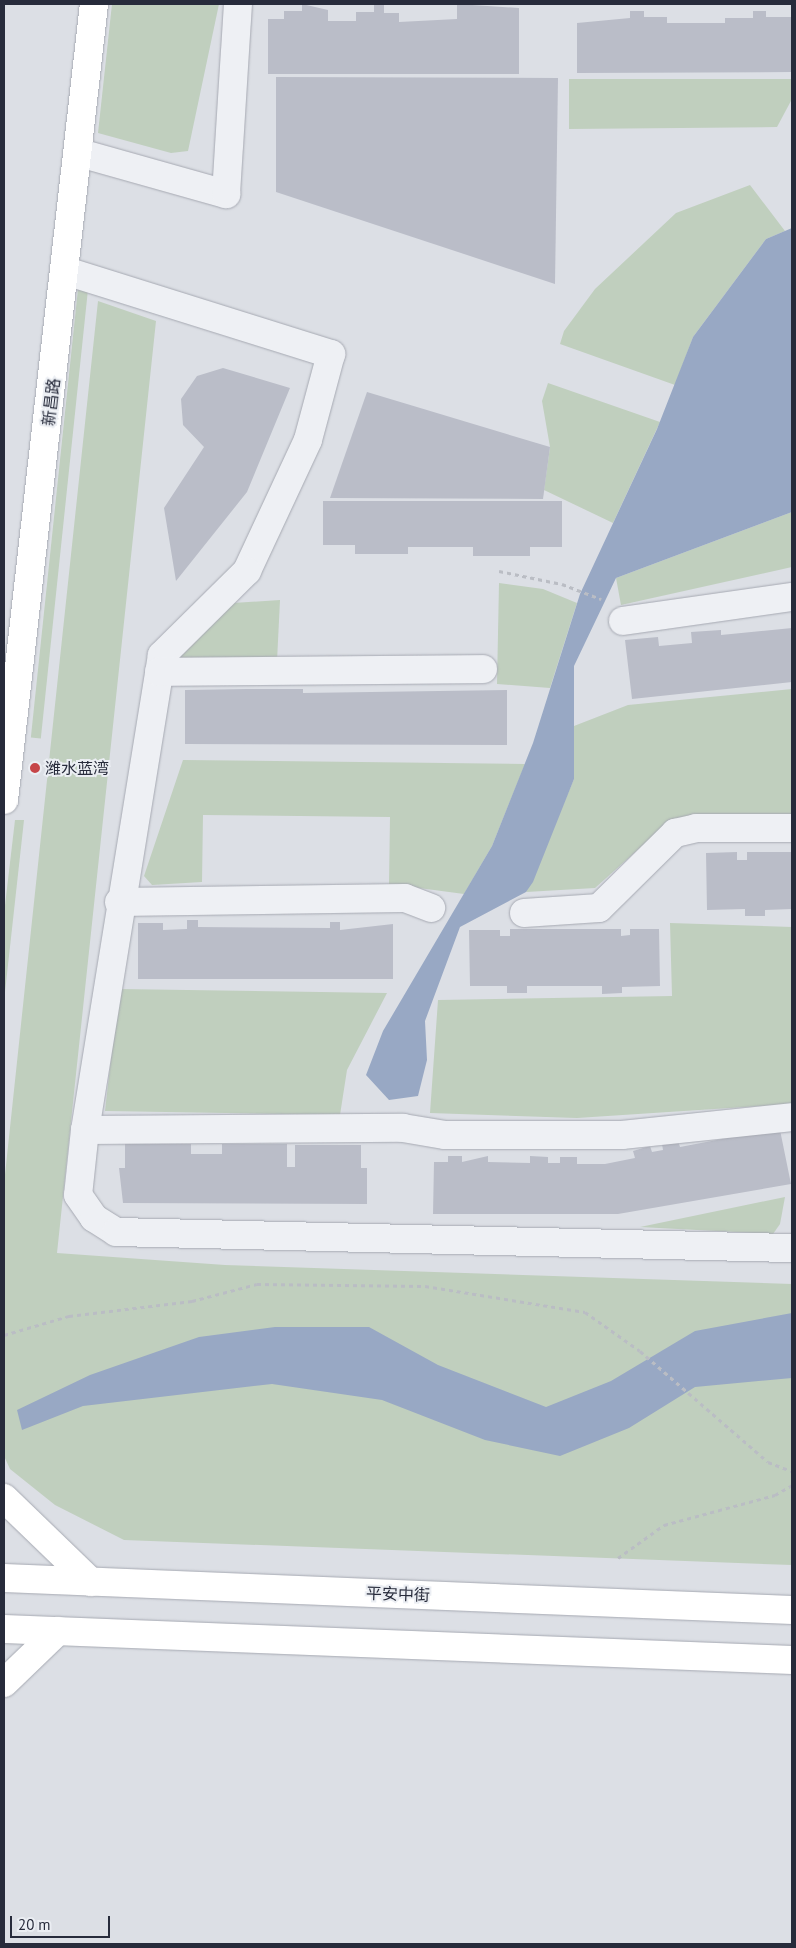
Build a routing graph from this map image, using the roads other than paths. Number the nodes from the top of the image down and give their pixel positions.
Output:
1 (94, 4) edge
2 (238, 4) edge
3 (80, 153) junction
4 (66, 271) junction
5 (792, 597) edge
6 (615, 611) road end
7 (484, 669) dead end
8 (159, 672) junction
9 (4, 800) edge
10 (792, 828) edge
11 (119, 902) junction
12 (431, 908) dead end
13 (524, 912) dead end
14 (792, 1117) edge
15 (85, 1130) junction
16 (792, 1248) edge
17 (4, 1498) edge
18 (4, 1578) edge
19 (91, 1582) junction
20 (792, 1610) edge
21 (4, 1629) edge
22 (58, 1631) junction
23 (792, 1660) edge
24 (4, 1683) edge

1 - 3 main road, 新昌路
2 - 3 lane
3 - 4 main road, 新昌路
4 - 8 lane
4 - 9 main road, 新昌路
5 - 6 lane
7 - 8 lane
8 - 11 lane
10 - 13 lane
11 - 12 lane
11 - 15 lane
14 - 15 lane
15 - 16 lane
17 - 19 main road
18 - 19 main road, 平安中街
19 - 20 main road, 平安中街
21 - 22 main road
22 - 23 main road
22 - 24 main road

